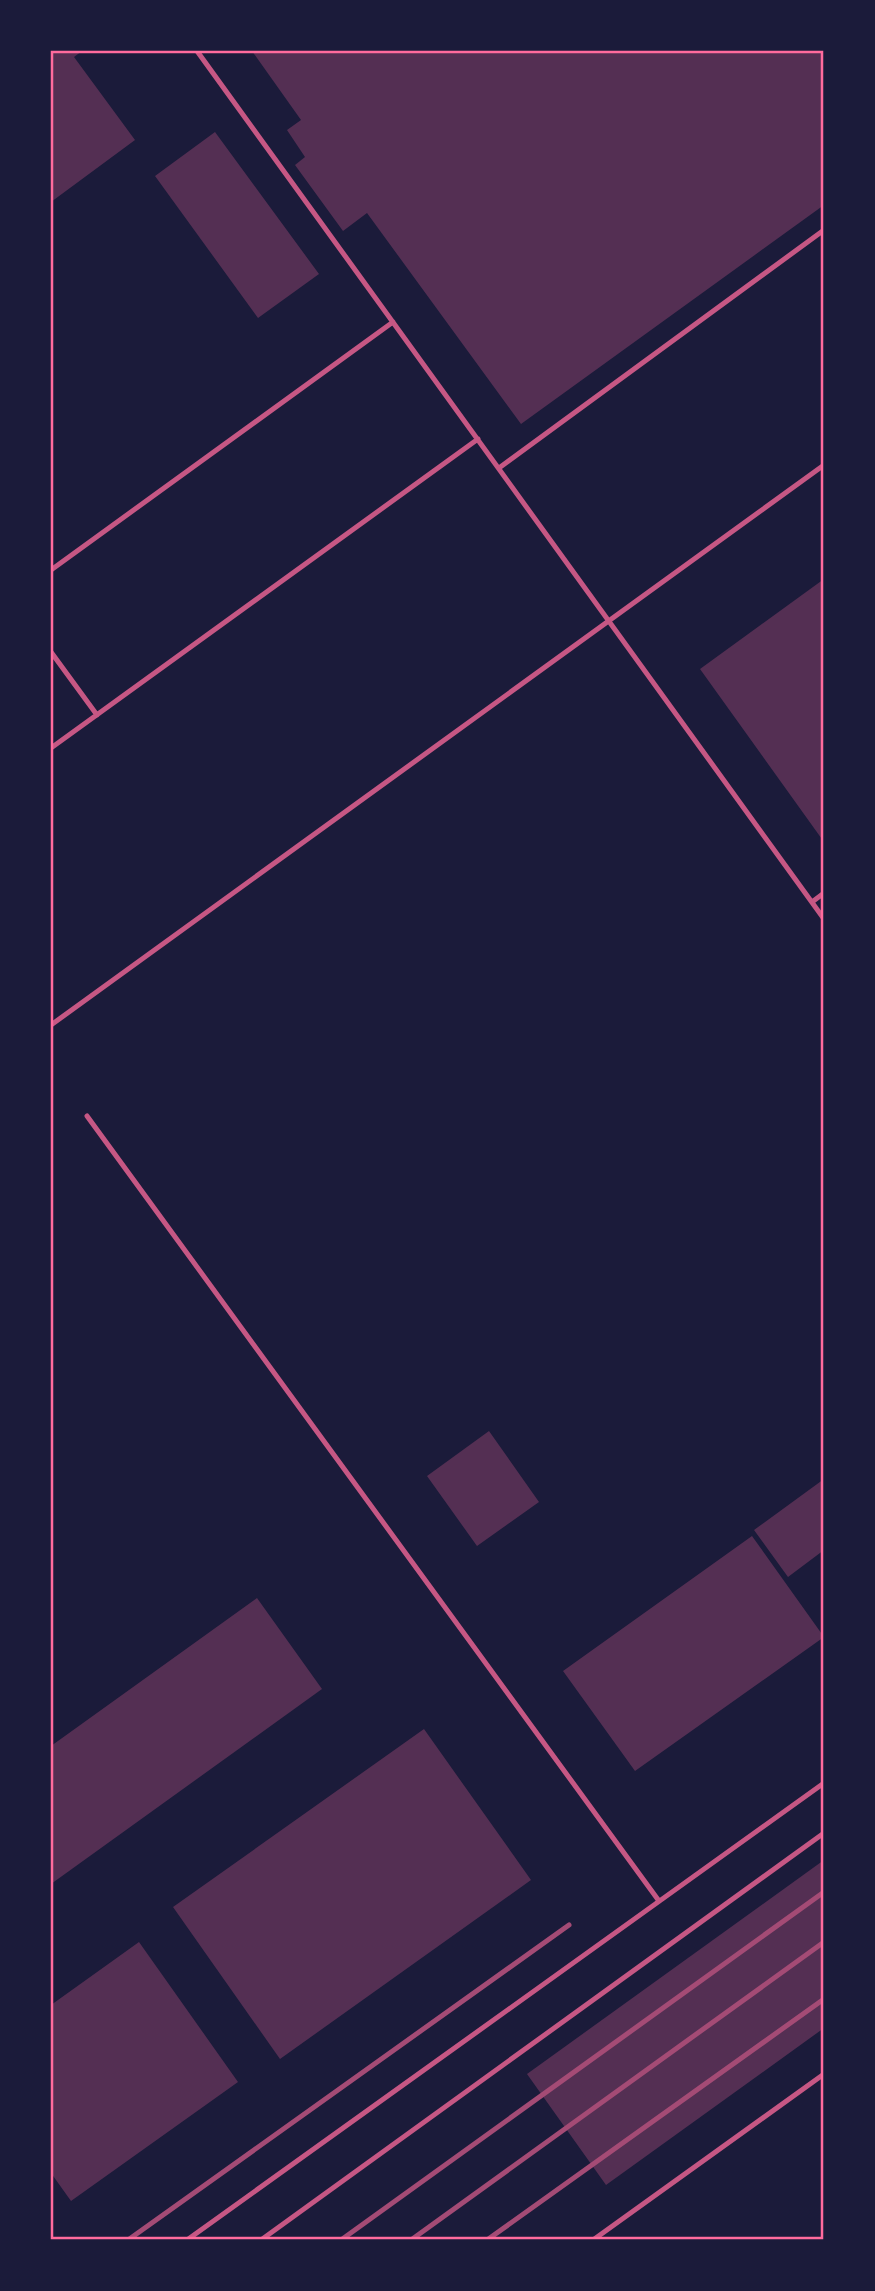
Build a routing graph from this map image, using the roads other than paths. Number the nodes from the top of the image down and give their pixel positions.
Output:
1 (197, 51) edge
2 (824, 230) edge
3 (393, 322) junction
4 (478, 439) junction
5 (824, 465) edge
6 (499, 468) junction
7 (51, 570) edge
8 (609, 621) junction
9 (51, 652) edge
10 (97, 715) junction
11 (51, 748) edge
12 (824, 893) edge
13 (812, 902) junction
14 (824, 919) edge
15 (51, 1025) edge
16 (86, 1116) dead end
17 (824, 1783) edge
18 (824, 1833) edge
19 (659, 1901) junction
20 (824, 2074) edge
21 (187, 2240) edge
22 (261, 2240) edge
23 (593, 2240) edge

1 - 3 lane
2 - 6 lane
3 - 4 lane
3 - 7 lane
4 - 6 lane
4 - 10 lane
5 - 8 lane
6 - 8 lane
8 - 13 lane
8 - 15 lane
9 - 10 lane
10 - 11 lane
12 - 13 lane
13 - 14 lane
16 - 19 lane
17 - 19 lane
18 - 22 lane
19 - 21 lane
20 - 23 lane

